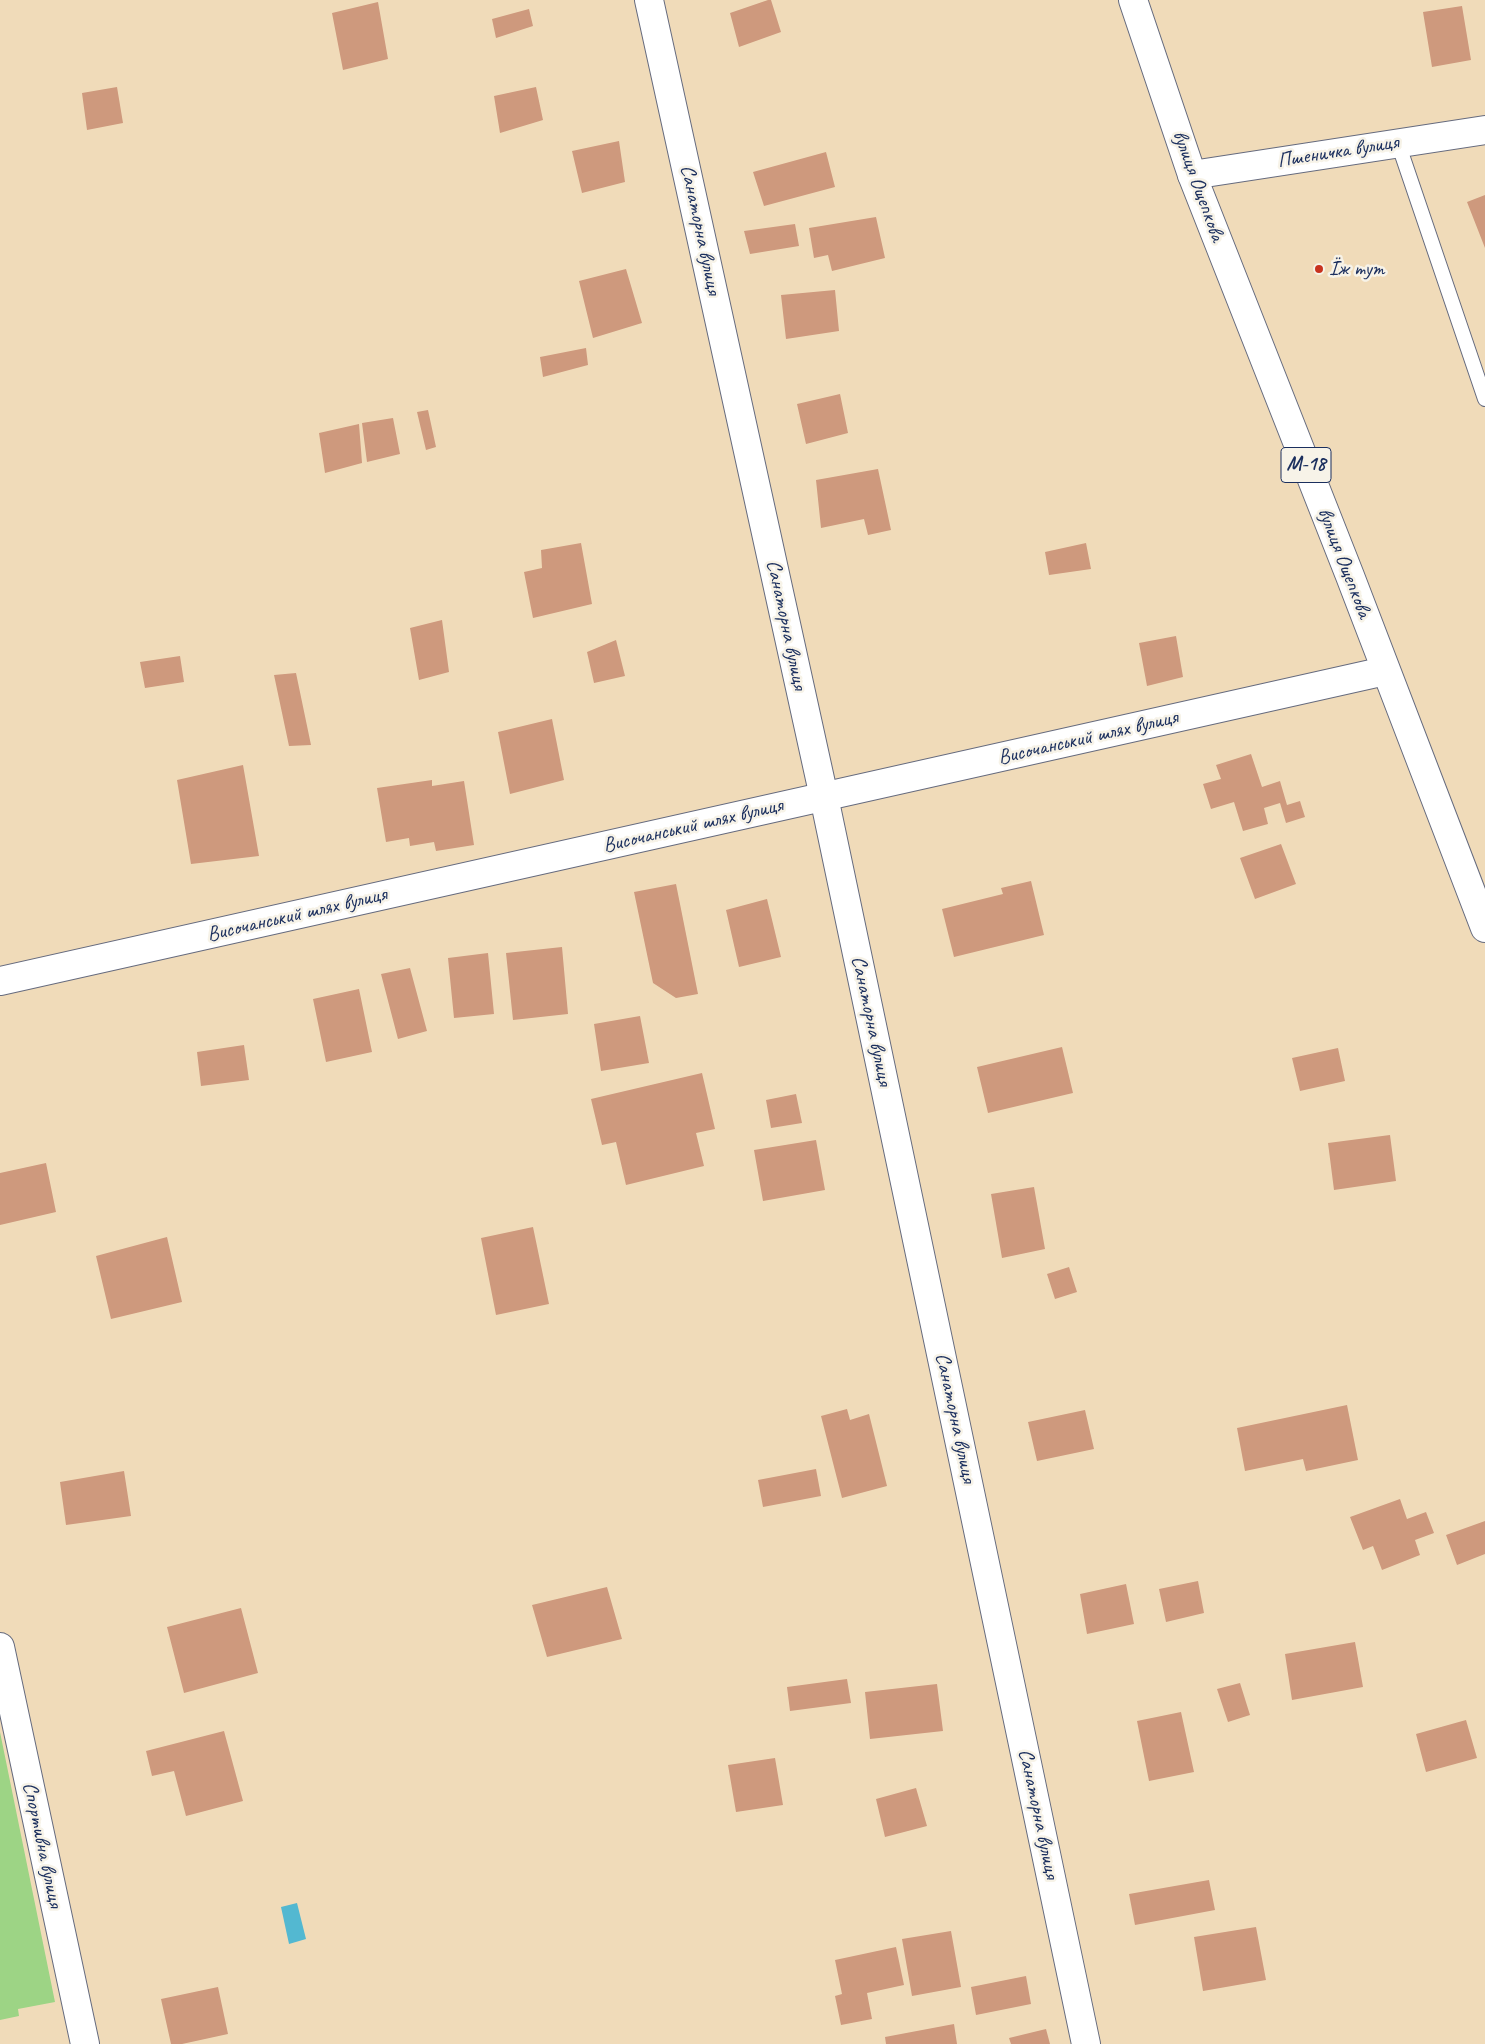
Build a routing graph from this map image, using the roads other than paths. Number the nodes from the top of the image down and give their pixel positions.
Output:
1 (649, 0) edge
2 (1133, 0) edge
3 (1485, 130) edge
4 (1398, 143) junction
5 (1192, 174) junction
6 (1485, 399) edge
7 (1385, 671) junction
8 (824, 797) junction
9 (1485, 928) edge
10 (0, 981) edge
11 (0, 1647) edge
12 (85, 2044) edge
13 (1086, 2044) edge

1 - 8 main road, Санаторна вулиця
2 - 5 main road, вулиця Ощепкова / М-18
3 - 4 main road, Пшеничка вулиця
4 - 5 main road, Пшеничка вулиця
4 - 6 lane
5 - 7 main road, вулиця Ощепкова / М-18
7 - 8 main road, Височанський шлях вулиця
7 - 9 main road, вулиця Ощепкова / М-18
8 - 10 main road, Височанський шлях вулиця
8 - 13 main road, Санаторна вулиця
11 - 12 main road, Спортивна вулиця

